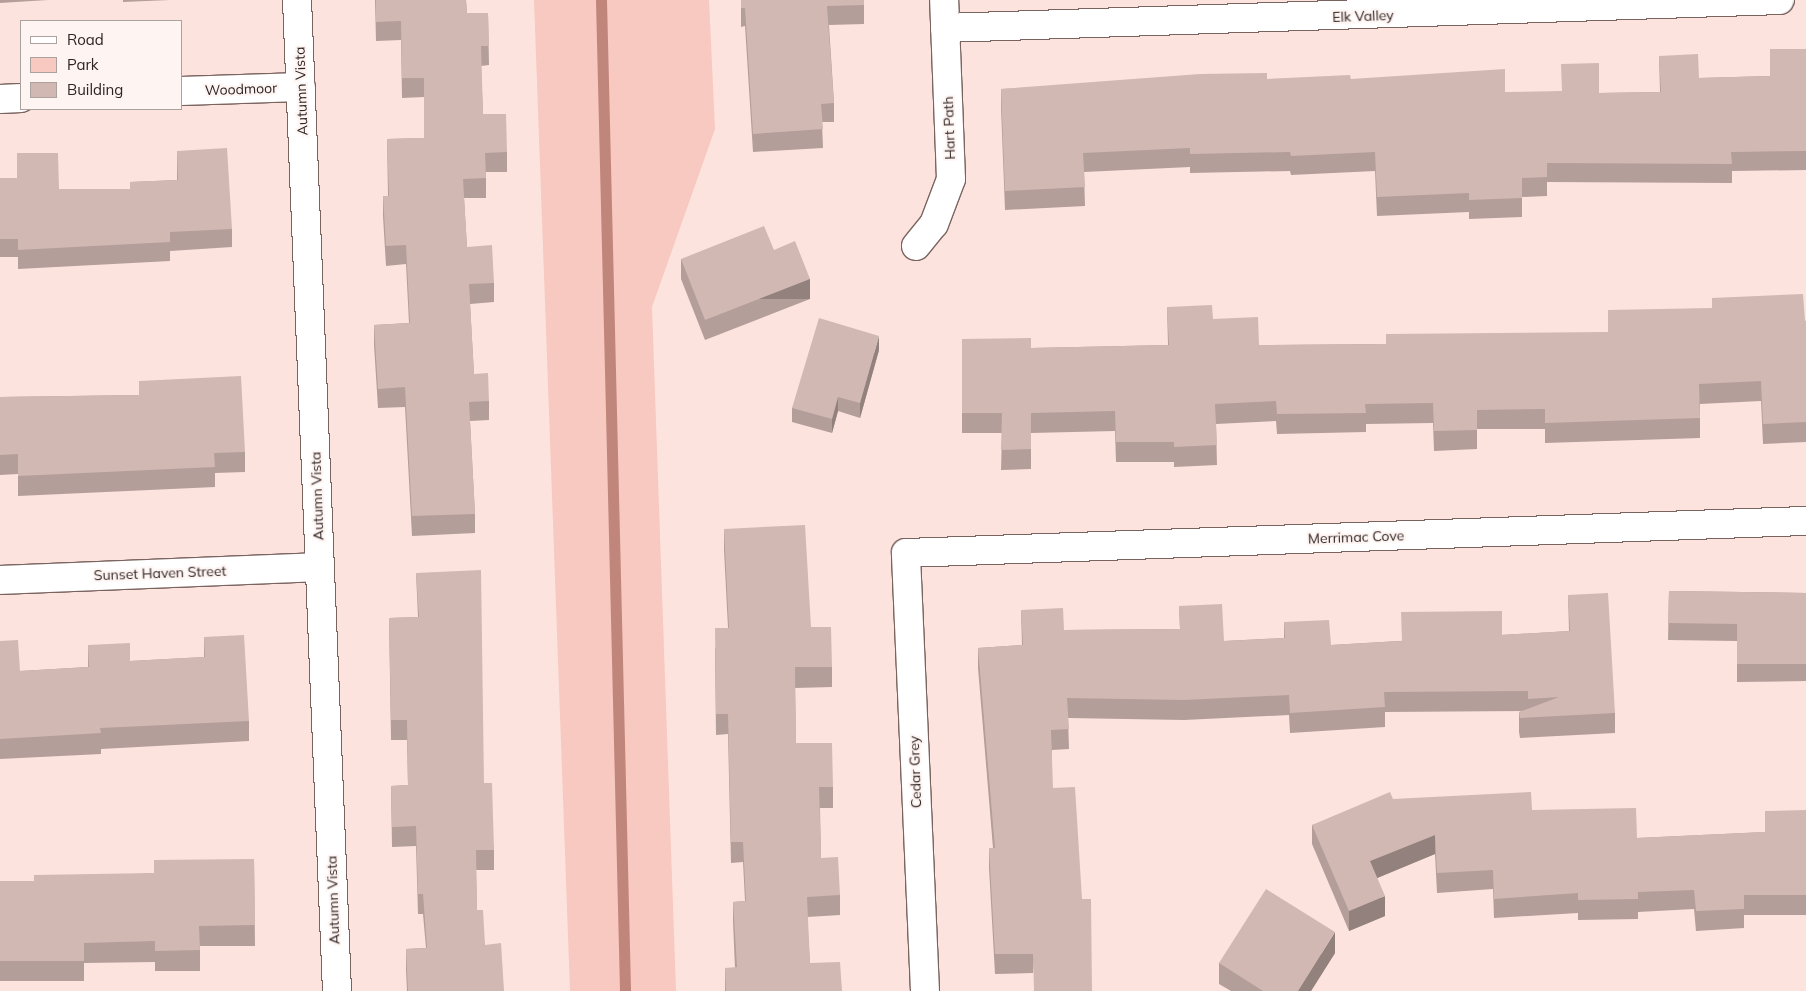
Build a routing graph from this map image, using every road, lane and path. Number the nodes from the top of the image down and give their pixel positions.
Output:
1 (297, 0) edge
2 (944, 0) edge
3 (1780, 0) edge
4 (1436, 7) edge
5 (945, 28) junction
6 (301, 87) junction
7 (182, 92) edge
8 (20, 98) edge
9 (0, 99) edge
10 (916, 246) dead end
11 (1806, 521) edge
12 (906, 553) joint
13 (320, 567) junction
14 (0, 580) edge
15 (337, 991) edge
16 (925, 991) edge

1 - 6 street, Autumn Vista
2 - 5 street, Hart Path
3 - 4 street, Elk Valley
4 - 5 street, Elk Valley
5 - 10 street, Hart Path
6 - 7 street, Woodmoor
6 - 13 street, Autumn Vista
8 - 9 street
11 - 12 street, Merrimac Cove
12 - 16 street, Cedar Grey
13 - 14 street, Sunset Haven Street
13 - 15 street, Autumn Vista

